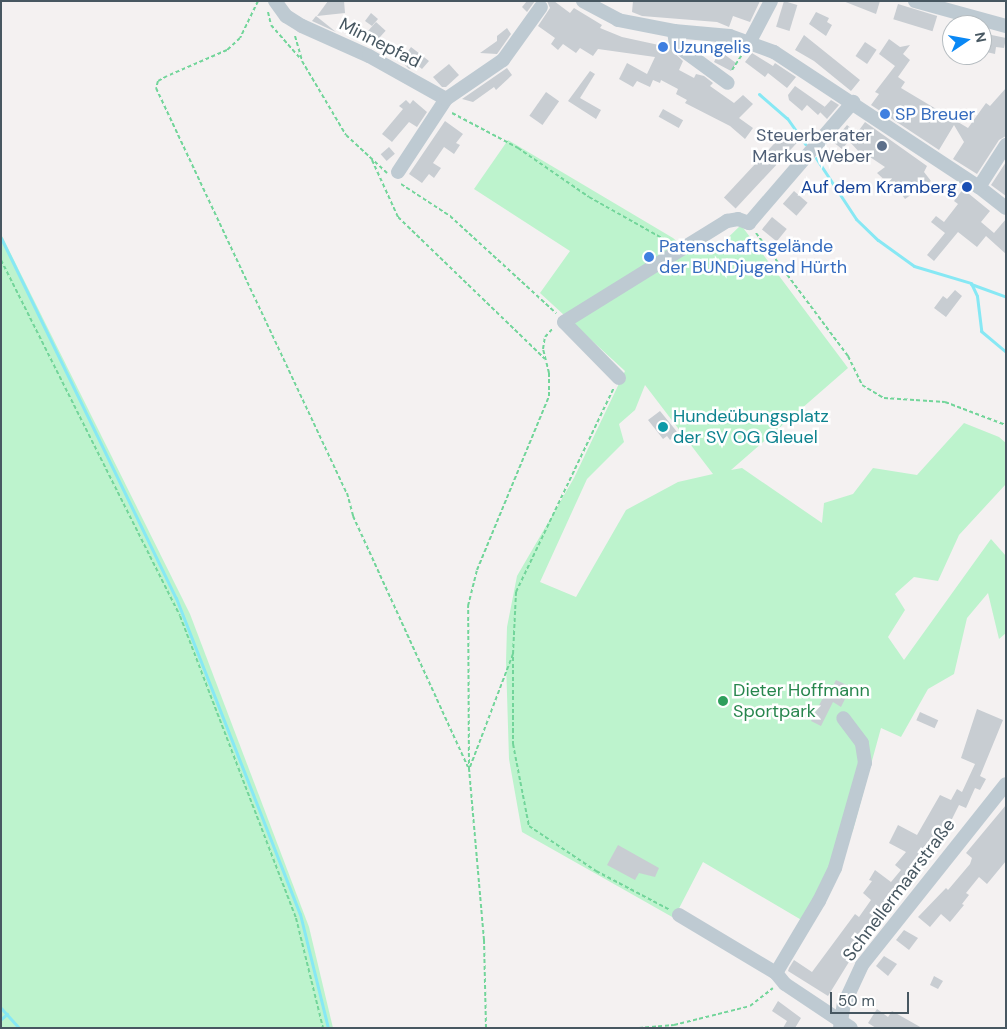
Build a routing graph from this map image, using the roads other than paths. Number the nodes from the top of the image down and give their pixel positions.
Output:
1 (583, 1) edge
2 (771, 1) edge
3 (915, 1) edge
4 (272, 6) edge
5 (541, 7) dead end
6 (958, 7) edge
7 (1006, 26) edge
8 (674, 31) junction
9 (748, 41) junction
10 (726, 81) road end
11 (444, 102) junction
12 (852, 102) junction
13 (1006, 145) edge
14 (394, 175) road end
15 (979, 187) junction
16 (1006, 208) edge
17 (619, 378) road end
18 (843, 718) dead end
19 (1006, 784) edge
20 (679, 915) road end
21 (776, 973) junction
22 (844, 1026) edge

1 - 8 street
2 - 9 street
3 - 6 street
4 - 11 street, Minnepfad
5 - 11 street
6 - 7 street
8 - 9 street
8 - 10 street
9 - 12 street
11 - 14 street
12 - 15 street
12 - 17 street
13 - 15 street
15 - 16 street
18 - 21 street
19 - 22 street, Schnellermaarstraße
20 - 21 street
21 - 22 street

